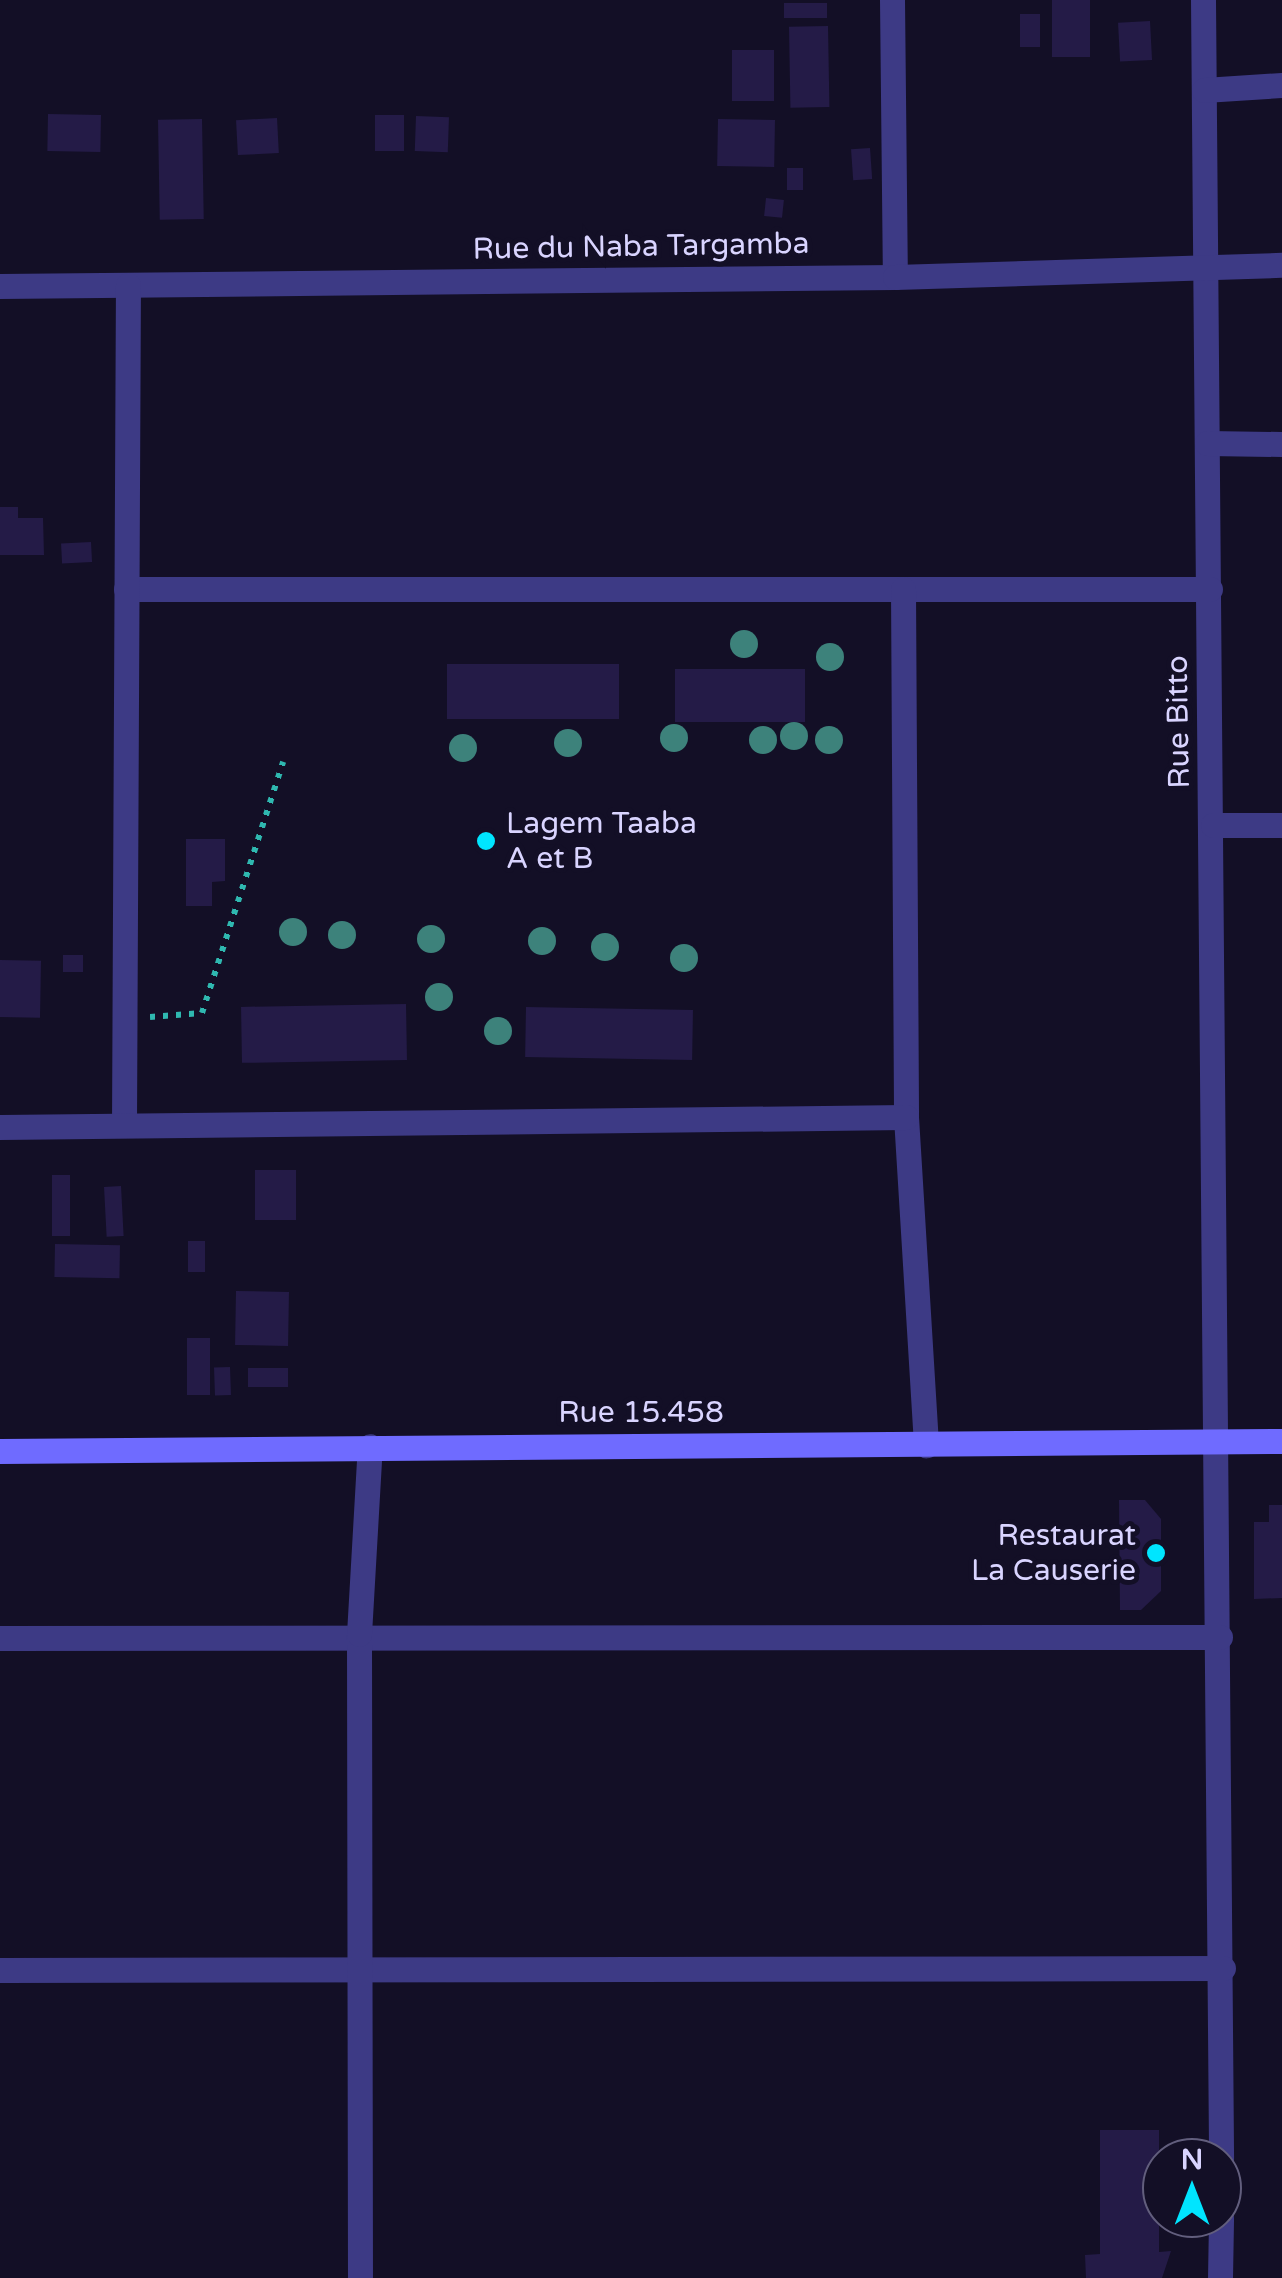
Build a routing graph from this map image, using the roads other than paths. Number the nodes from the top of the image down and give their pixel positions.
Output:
1 (892, 0) edge
2 (1204, 0) edge
3 (1282, 85) edge
4 (1204, 90) junction
5 (1282, 265) edge
6 (1207, 266) junction
7 (895, 276) junction
8 (128, 285) junction
9 (0, 286) edge
10 (1208, 443) junction
11 (1282, 444) edge
12 (126, 589) junction
13 (904, 589) junction
14 (1210, 589) junction
15 (1213, 825) junction
16 (1282, 825) edge
17 (906, 1117) junction
18 (124, 1124) junction
19 (0, 1127) edge
20 (1282, 1442) edge
21 (1216, 1443) junction
22 (926, 1445) junction
23 (370, 1446) junction
24 (0, 1451) edge
25 (358, 1634) junction
26 (1220, 1637) junction
27 (0, 1638) edge
28 (357, 1966) junction
29 (1223, 1968) junction
30 (0, 1970) edge
31 (1221, 2138) edge
32 (1221, 2238) edge
33 (360, 2278) edge
34 (1220, 2278) edge

1 - 7 street
2 - 4 street, Rue Bitto
3 - 4 street
4 - 6 street, Rue Bitto
5 - 6 street, Rue du Naba Targamba
6 - 7 street, Rue du Naba Targamba
6 - 10 street, Rue Bitto
7 - 8 street, Rue du Naba Targamba
8 - 9 street, Rue du Naba Targamba
8 - 12 street
10 - 11 street
10 - 14 street, Rue Bitto
12 - 13 street
12 - 18 street
13 - 14 street
13 - 17 street
14 - 15 street, Rue Bitto
15 - 16 street
15 - 21 street, Rue Bitto
17 - 18 street
17 - 22 street
18 - 19 street
20 - 21 main road, Rue 15.458
21 - 22 main road, Rue 15.458
21 - 26 street, Rue Bitto
22 - 23 main road, Rue 15.458
23 - 24 main road, Rue 15.458
23 - 25 street
25 - 26 street
25 - 27 street
25 - 28 street
26 - 29 street, Rue Bitto
28 - 29 street
28 - 30 street
28 - 33 street
29 - 31 street, Rue Bitto
32 - 34 street

